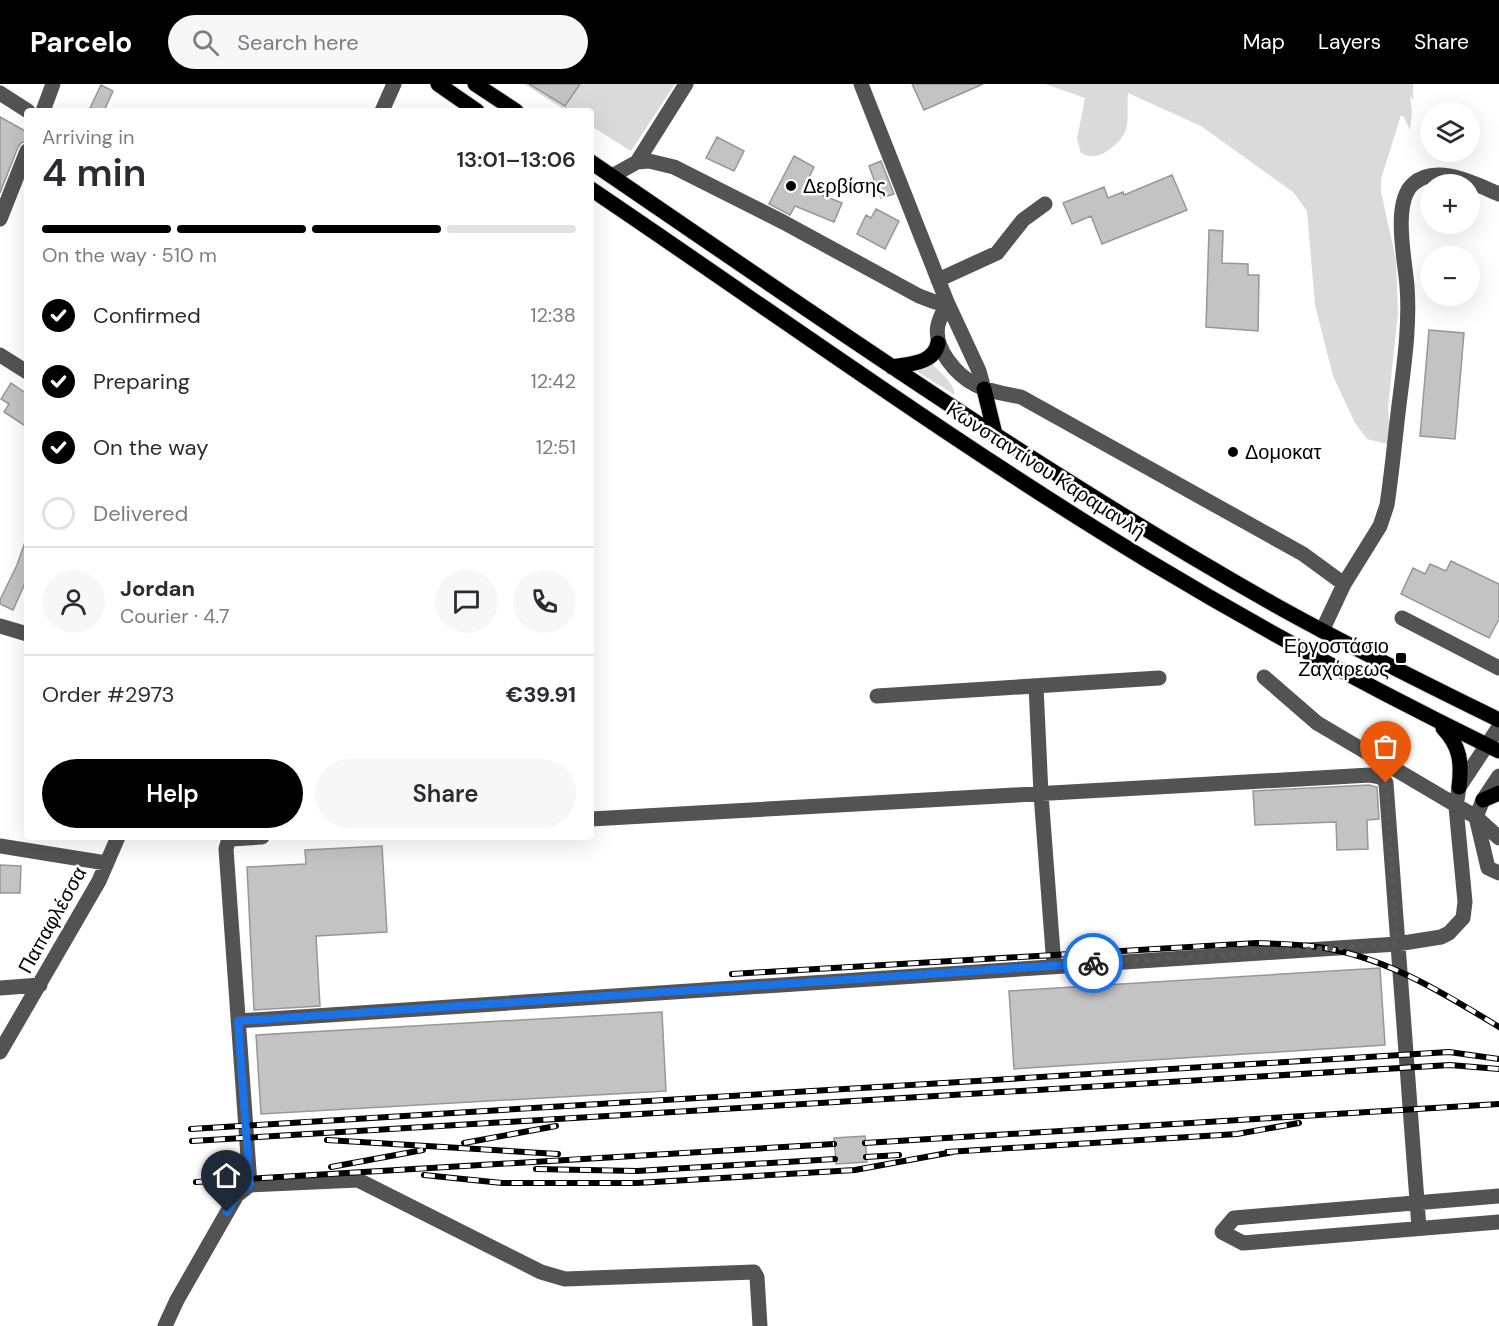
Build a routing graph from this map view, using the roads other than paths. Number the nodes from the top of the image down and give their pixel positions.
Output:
1 (53, 84) edge
2 (394, 84) edge
3 (438, 84) edge
4 (475, 84) edge
5 (686, 84) edge
6 (861, 84) edge
7 (0, 93) edge
8 (24, 108) edge
9 (44, 108) edge
10 (383, 108) edge
11 (473, 108) edge
12 (511, 108) edge
13 (24, 159) edge
14 (637, 162) junction
15 (594, 164) edge
16 (612, 176) junction
17 (594, 191) edge
18 (1499, 194) edge
19 (1046, 204) dead end
20 (0, 219) edge
21 (938, 280) junction
22 (946, 303) junction
23 (938, 343) junction
24 (0, 355) edge
25 (892, 367) junction
26 (24, 370) edge
27 (984, 389) junction
28 (995, 434) junction
29 (1344, 584) junction
30 (1402, 618) dead end
31 (0, 627) edge
32 (1322, 631) junction
33 (24, 633) edge
34 (1499, 668) edge
35 (1264, 677) dead end
36 (1159, 678) dead end
37 (1036, 686) junction
38 (877, 696) dead end
39 (1499, 720) edge
40 (1437, 721) junction
41 (1499, 727) edge
42 (1493, 748) edge
43 (1499, 776) edge
44 (1459, 787) junction
45 (1499, 793) edge
46 (1041, 794) junction
47 (1483, 800) junction
48 (1456, 807) junction
49 (1476, 817) junction
50 (594, 819) edge
51 (1499, 838) edge
52 (117, 840) edge
53 (230, 840) edge
54 (0, 846) edge
55 (106, 863) junction
56 (1499, 873) edge
57 (1397, 944) junction
58 (1054, 966) junction
59 (40, 986) junction
60 (0, 988) edge
61 (238, 1021) junction
62 (0, 1052) edge
63 (250, 1185) junction
64 (1499, 1196) edge
65 (1416, 1203) junction
66 (1499, 1222) edge
67 (1419, 1228) junction
68 (165, 1326) edge
69 (760, 1326) edge

1 - 9 street
2 - 10 street
3 - 11 main road
4 - 12 main road
5 - 14 street
6 - 21 street
7 - 8 street
13 - 20 street
14 - 16 street
14 - 22 street
15 - 16 main road, Κωνσταντίνου Καραμανλή
16 - 25 main road, Κωνσταντίνου Καραμανλή
17 - 40 main road, Κωνσταντίνου Καραμανλή
18 - 29 street
19 - 21 street
21 - 22 street
22 - 23 street
22 - 27 street
23 - 25 main road
23 - 27 street
24 - 26 street
25 - 28 main road, Κωνσταντίνου Καραμανλή
27 - 28 main road
27 - 29 street
28 - 32 main road, Κωνσταντίνου Καραμανλή
29 - 32 street
30 - 34 street
31 - 33 street
32 - 39 main road, Κωνσταντίνου Καραμανλή
35 - 48 street
36 - 37 street
37 - 38 street
37 - 46 street
40 - 42 main road, Κωνσταντίνου Καραμανλή
40 - 44 main road
41 - 42 street
42 - 44 street
43 - 47 street
44 - 48 street
45 - 47 main road
46 - 50 street
46 - 57 street
46 - 58 street
47 - 49 street
48 - 49 street
48 - 57 street
49 - 51 street
49 - 56 street
52 - 55 street, Παπαφλέσσα
53 - 61 street
54 - 55 street
55 - 59 street, Παπαφλέσσα
57 - 58 street
57 - 65 street
58 - 61 street
59 - 60 street
59 - 62 street, Παπαφλέσσα
61 - 63 street
63 - 68 street
63 - 69 street
64 - 65 street
65 - 67 street
65 - 67 street
66 - 67 street

